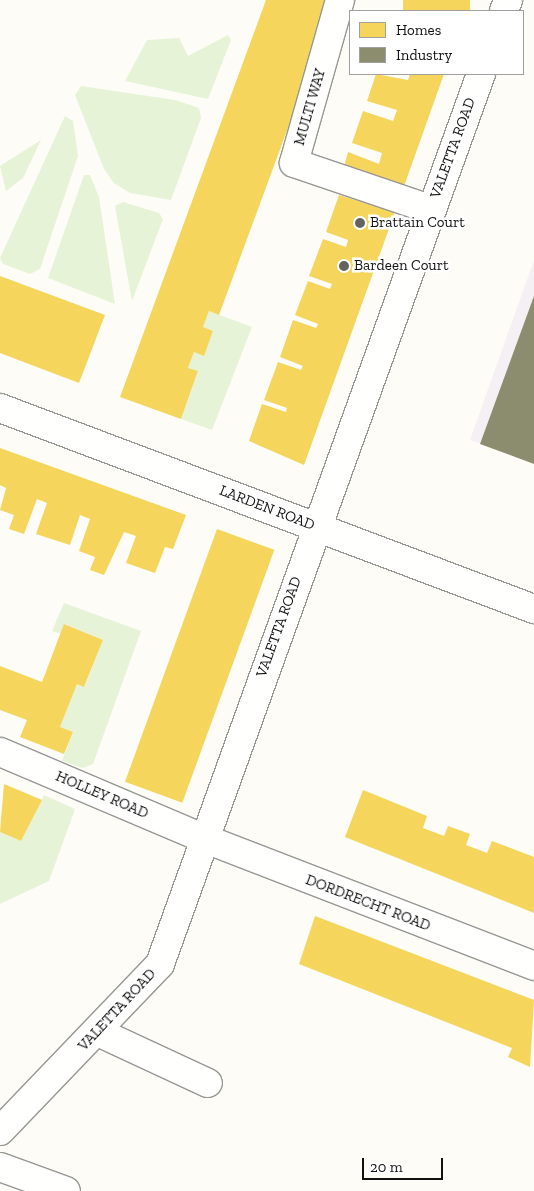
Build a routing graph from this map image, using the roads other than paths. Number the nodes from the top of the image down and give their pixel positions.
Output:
1 (340, 0) edge
2 (481, 75) edge
3 (430, 210) junction
4 (0, 408) edge
5 (316, 527) junction
6 (534, 608) edge
7 (0, 752) edge
8 (203, 838) junction
9 (534, 966) edge
10 (98, 1032) junction
11 (208, 1083) dead end
12 (0, 1132) edge
13 (0, 1166) edge
14 (66, 1191) edge

1 - 3 street, MULTI WAY
2 - 3 street, VALETTA ROAD
3 - 5 street, VALETTA ROAD
4 - 5 street, LARDEN ROAD
5 - 6 street, LARDEN ROAD
5 - 8 street, VALETTA ROAD
7 - 8 street, HOLLEY ROAD
8 - 9 street, DORDRECHT ROAD
8 - 10 street, VALETTA ROAD
10 - 11 street
10 - 12 street, VALETTA ROAD
13 - 14 street

